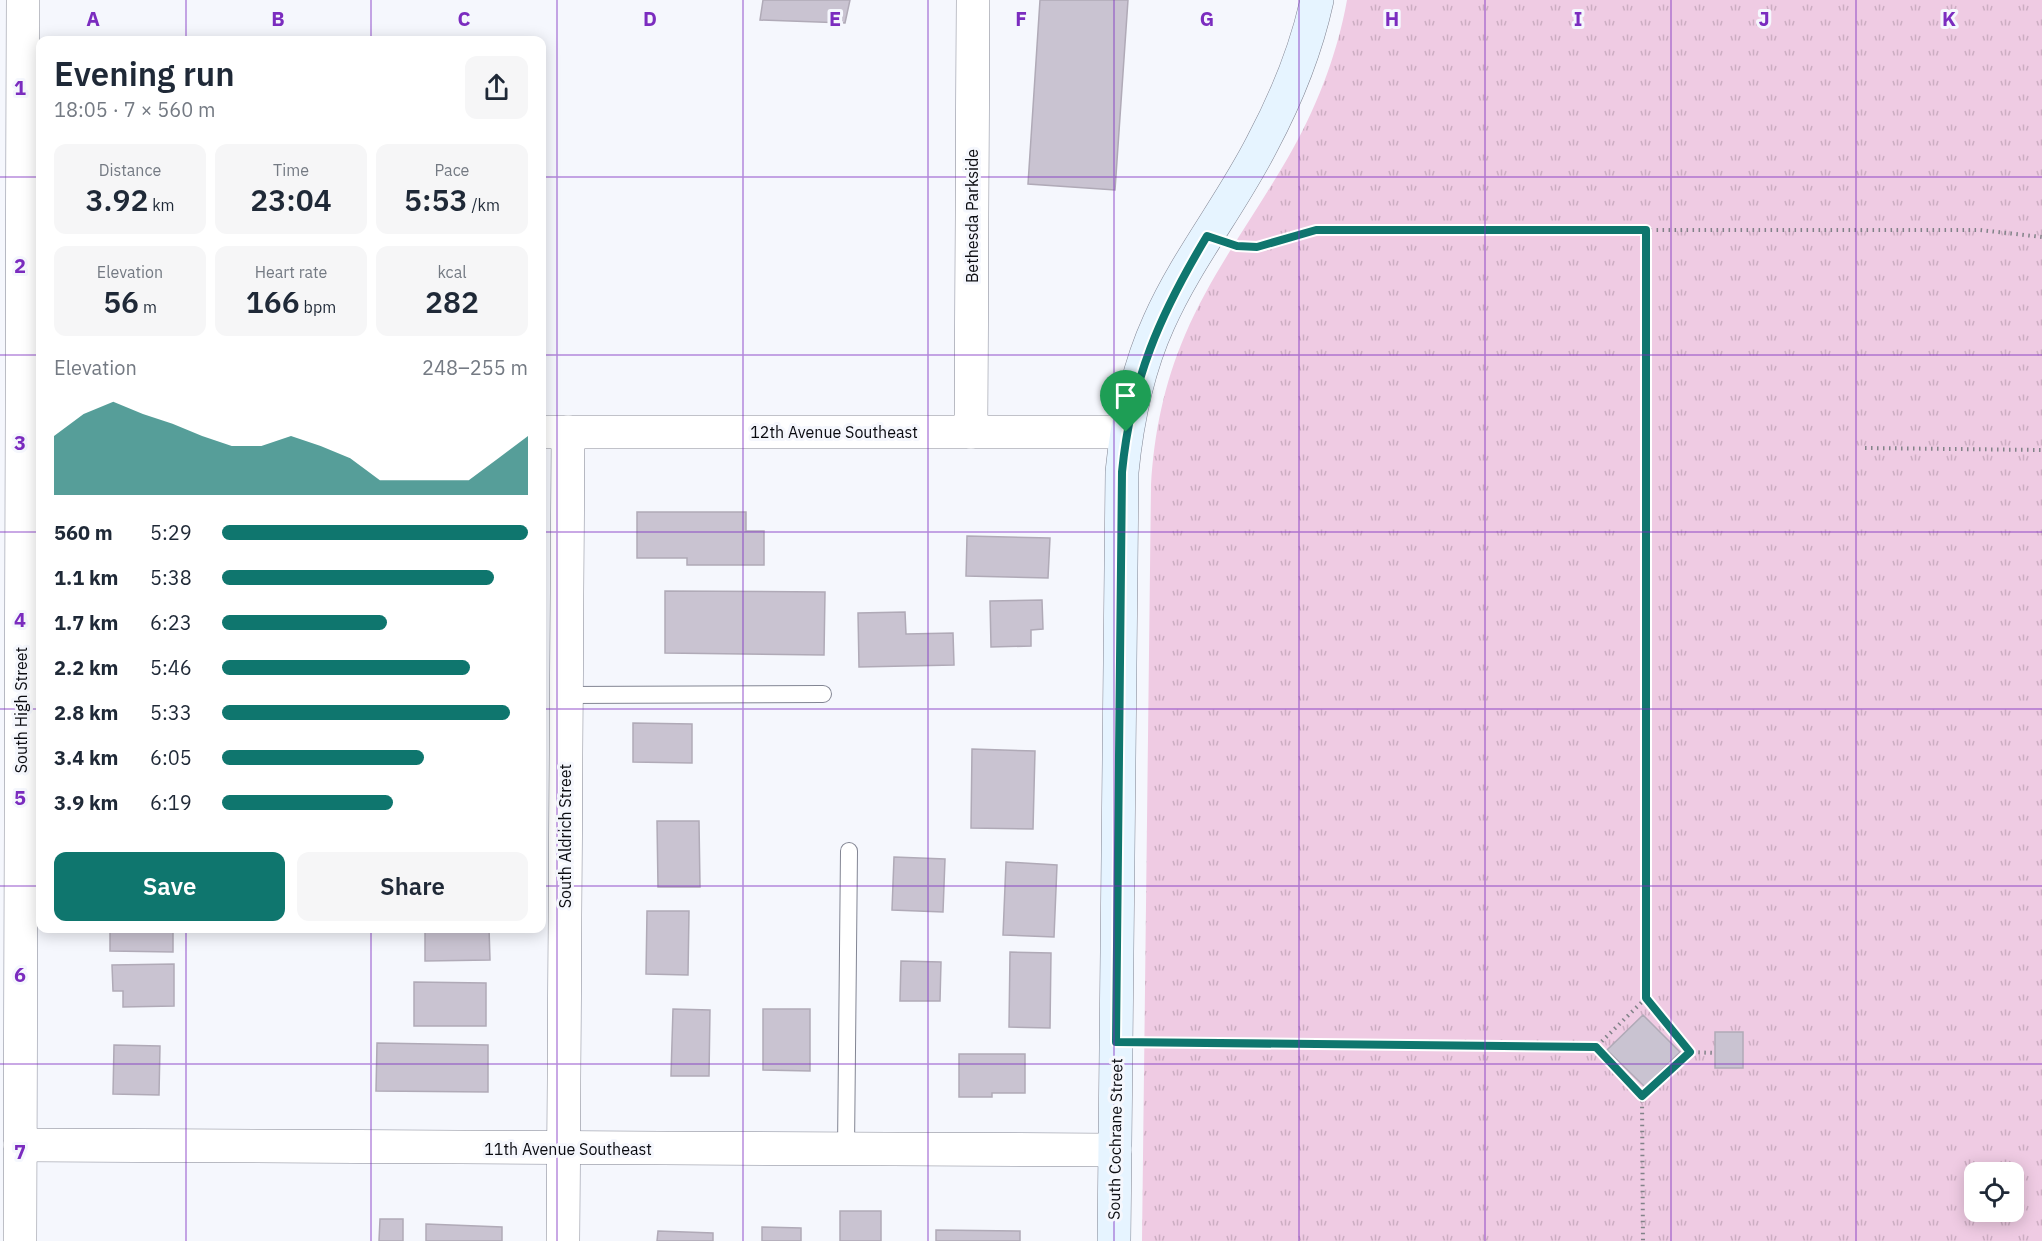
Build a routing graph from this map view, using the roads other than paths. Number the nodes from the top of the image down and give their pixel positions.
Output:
1 (23, 0) edge
2 (974, 0) edge
3 (1317, 0) edge
4 (21, 432) edge
5 (555, 432) edge
6 (970, 432) junction
7 (1126, 432) junction
8 (823, 694) dead end
9 (566, 695) junction
10 (849, 851) dead end
11 (20, 1145) junction
12 (563, 1149) junction
13 (846, 1149) junction
14 (1115, 1150) junction
15 (20, 1241) edge
16 (563, 1241) edge
17 (1113, 1241) edge

1 - 4 street, South High Street
2 - 6 street, Bethesda Parkside
3 - 7 street, South Cochrane Street
4 - 11 street, South High Street
5 - 6 street, 12th Avenue Southeast
5 - 9 street, South Aldrich Street
6 - 7 street, 12th Avenue Southeast
7 - 14 street, South Cochrane Street
8 - 9 lane
9 - 12 street, South Aldrich Street
10 - 13 lane
11 - 12 street, 11th Avenue Southeast
11 - 15 street, South High Street
12 - 13 street, 11th Avenue Southeast
12 - 16 street, South Aldrich Street
13 - 14 street, 11th Avenue Southeast
14 - 17 street, South Cochrane Street

